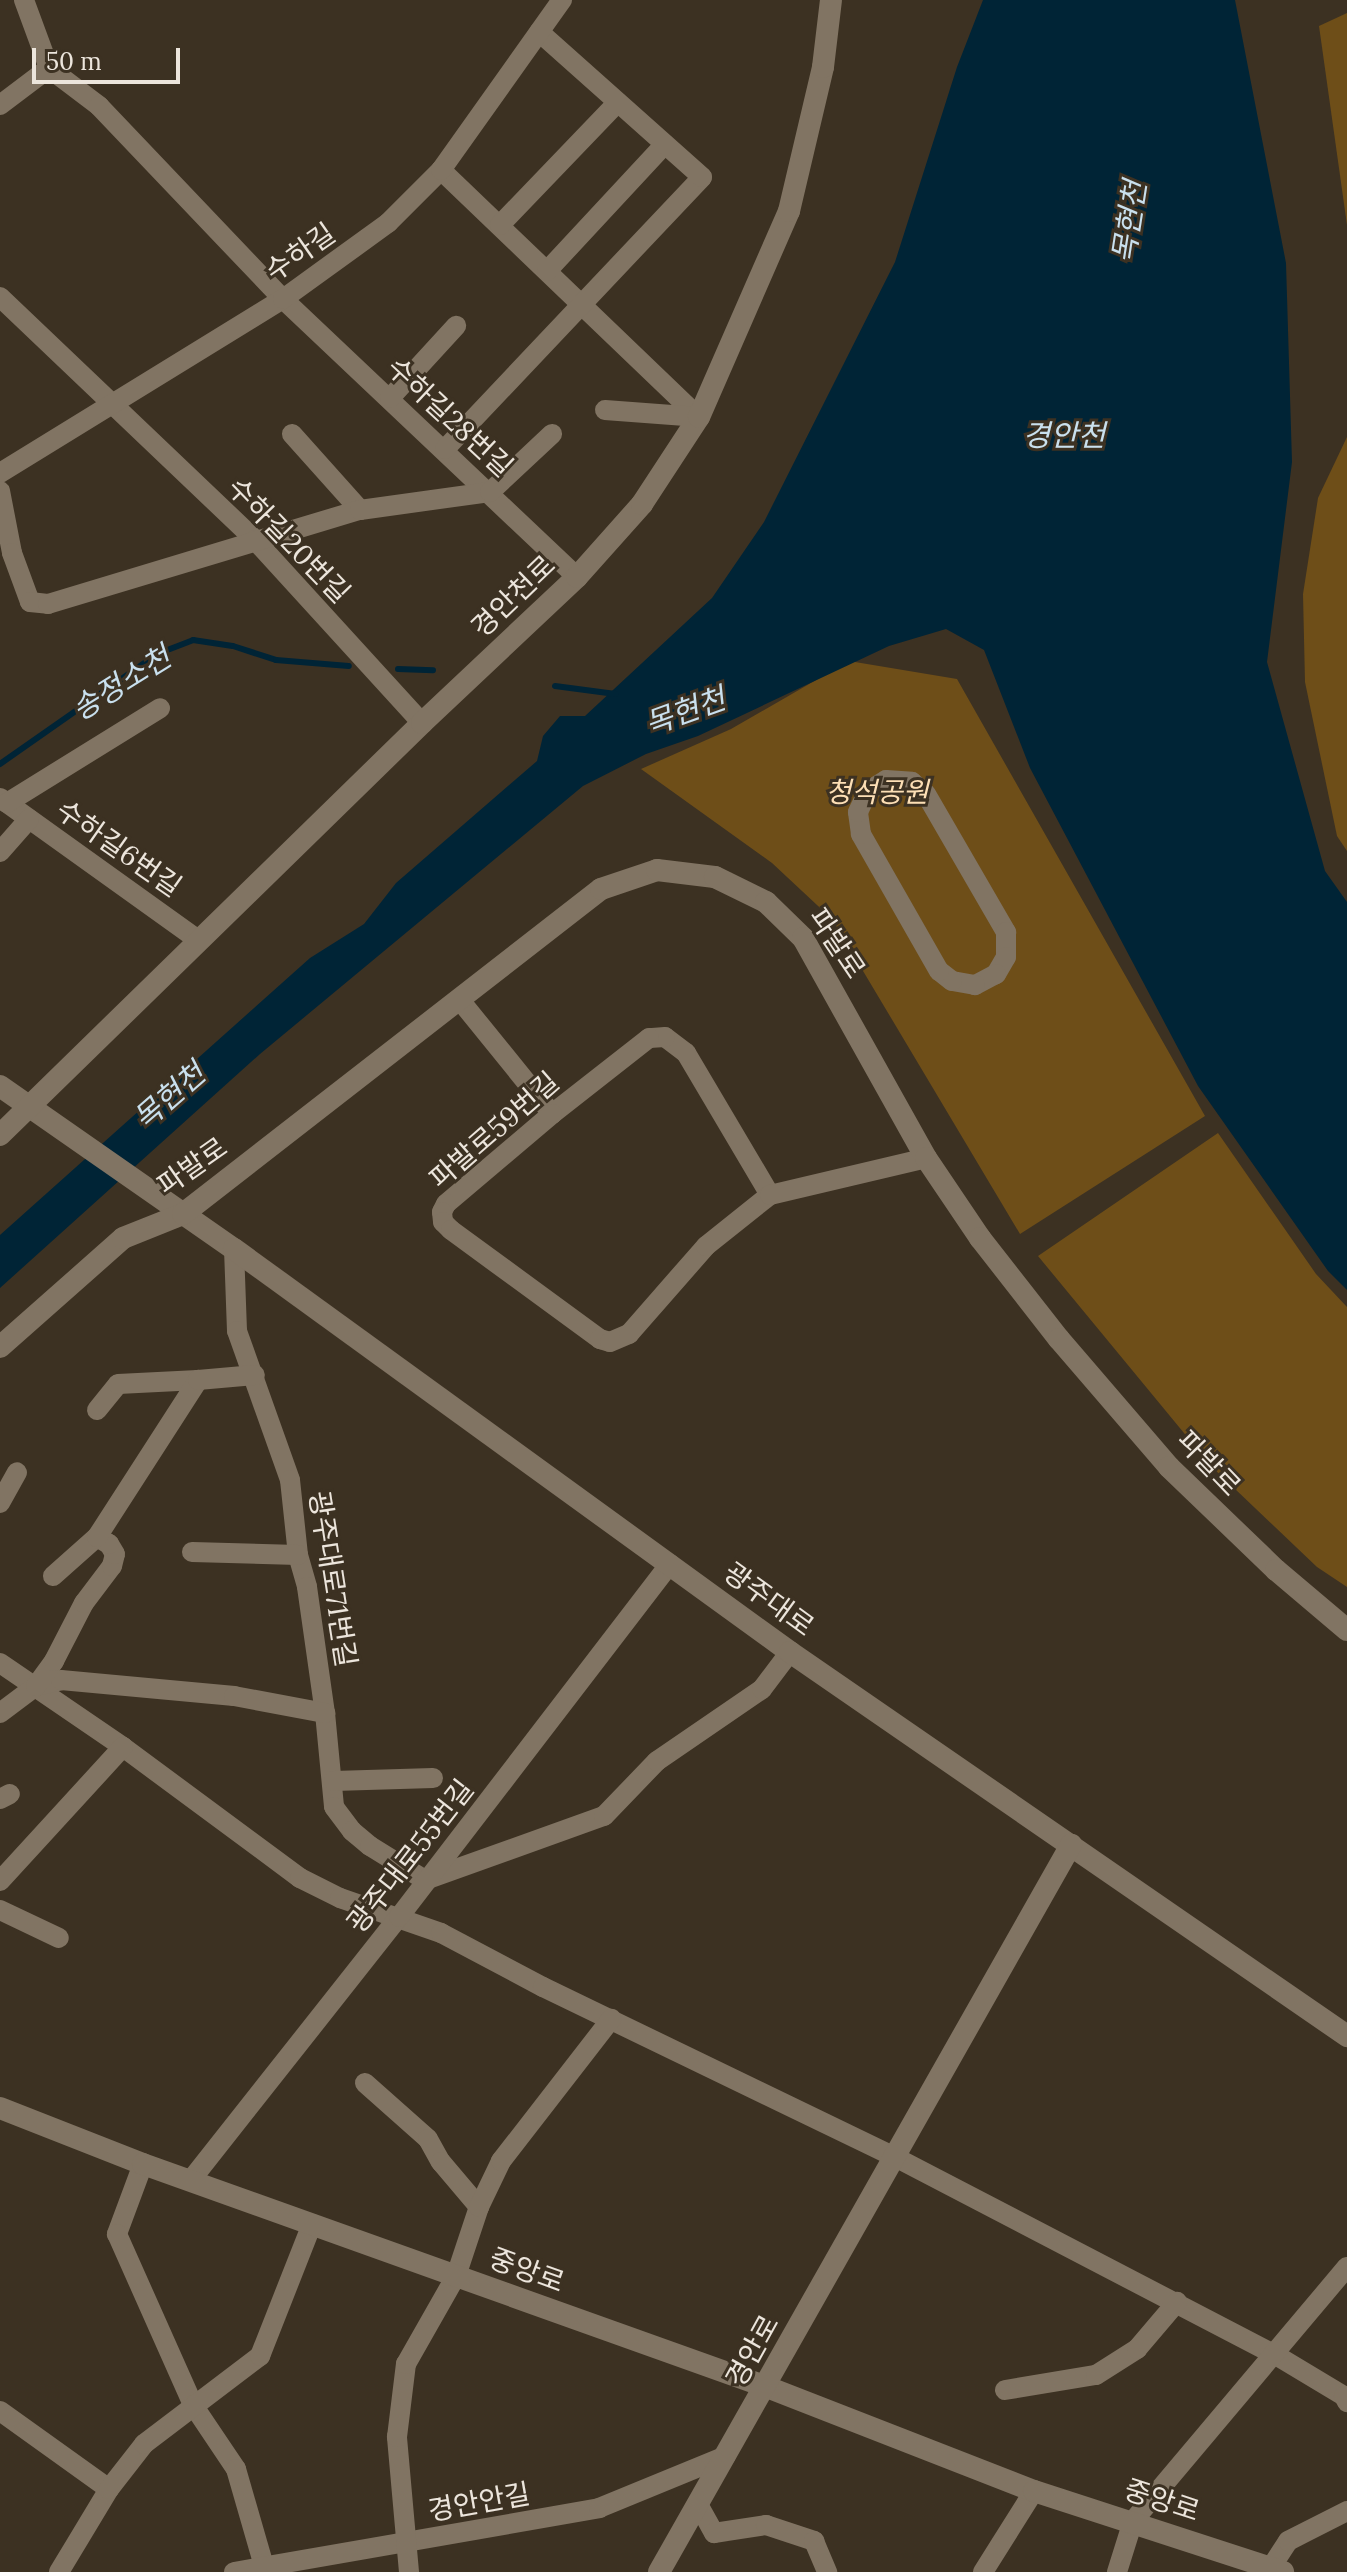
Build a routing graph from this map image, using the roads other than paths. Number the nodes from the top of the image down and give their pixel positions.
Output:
1 (24, 0) edge
2 (562, 0) edge
3 (831, 0) edge
4 (539, 32) junction
5 (49, 68) junction
6 (618, 102) junction
7 (0, 105) edge
8 (665, 144) junction
9 (441, 170) junction
10 (500, 225) junction
11 (547, 271) junction
12 (0, 297) edge
13 (283, 299) junction
14 (583, 305) junction
15 (456, 326) dead end
16 (390, 398) junction
17 (109, 404) junction
18 (605, 410) dead end
19 (699, 417) junction
20 (292, 434) dead end
21 (552, 434) dead end
22 (445, 449) junction
23 (0, 473) edge
24 (0, 491) edge
25 (490, 492) junction
26 (360, 510) junction
27 (255, 540) junction
28 (577, 577) junction
29 (160, 708) dead end
30 (422, 723) junction
31 (3, 800) edge
32 (29, 819) junction
33 (861, 834) joint
34 (0, 852) edge
35 (198, 940) junction
36 (459, 999) junction
37 (0, 1086) edge
38 (30, 1106) junction
39 (552, 1114) junction
40 (0, 1135) edge
41 (926, 1158) junction
42 (770, 1195) junction
43 (183, 1214) junction
44 (234, 1249) junction
45 (0, 1347) edge
46 (255, 1375) junction
47 (198, 1380) junction
48 (97, 1410) dead end
49 (17, 1472) dead end
50 (0, 1503) edge
51 (97, 1537) junction
52 (192, 1552) dead end
53 (298, 1555) junction
54 (670, 1564) junction
55 (53, 1576) dead end
56 (1347, 1630) edge
57 (790, 1652) junction
58 (0, 1663) edge
59 (36, 1686) junction
60 (0, 1713) edge
61 (325, 1713) junction
62 (123, 1747) junction
63 (433, 1778) dead end
64 (334, 1781) junction
65 (1071, 1845) junction
66 (425, 1880) junction
67 (0, 1881) edge
68 (0, 1910) edge
69 (399, 1917) junction
70 (59, 1938) dead end
71 (611, 2019) junction
72 (1347, 2036) edge
73 (365, 2083) dead end
74 (0, 2108) edge
75 (893, 2156) junction
76 (143, 2164) junction
77 (191, 2180) junction
78 (479, 2207) junction
79 (312, 2224) junction
80 (1347, 2267) edge
81 (456, 2276) junction
82 (1177, 2302) junction
83 (1274, 2354) junction
84 (767, 2387) junction
85 (1005, 2390) dead end
86 (1346, 2398) edge
87 (193, 2405) junction
88 (0, 2411) edge
89 (726, 2456) junction
90 (109, 2489) junction
91 (1034, 2491) junction
92 (699, 2506) junction
93 (1347, 2511) edge
94 (1133, 2521) junction
95 (407, 2543) junction
96 (264, 2566) junction
97 (1274, 2571) edge
98 (59, 2572) edge
99 (234, 2572) edge
100 (409, 2572) edge
101 (659, 2572) edge
102 (827, 2572) edge
103 (983, 2572) edge
104 (1117, 2572) edge

1 - 5 street
2 - 4 street, 수하길
3 - 19 street, 경안천로
4 - 6 street
4 - 9 street, 수하길
5 - 7 street
5 - 13 street, 수하길28번길
6 - 8 street
6 - 10 street
8 - 11 street
8 - 14 street
9 - 10 street
9 - 13 street, 수하길
10 - 11 street
11 - 14 street
12 - 17 street, 수하길20번길
13 - 16 street, 수하길28번길
13 - 17 street, 수하길
14 - 19 street
14 - 22 street
15 - 16 street
16 - 22 street, 수하길28번길
17 - 23 street, 수하길
17 - 27 street, 수하길20번길
18 - 19 street
19 - 28 street, 경안천로
20 - 26 street
21 - 25 street
22 - 25 street, 수하길28번길
24 - 27 street
25 - 26 street
25 - 28 street, 수하길28번길
26 - 27 street
27 - 30 street, 수하길20번길
28 - 30 street, 경안천로
29 - 31 street
30 - 35 street, 경안천로
31 - 32 street, 수하길6번길
32 - 34 street
32 - 35 street, 수하길6번길
33 - 33 street
35 - 38 street, 경안천로
36 - 39 street
36 - 41 street, 파발로
36 - 43 street, 파발로
37 - 38 street
38 - 40 street, 경안천로
38 - 43 street, 광주대로
39 - 42 street, 파발로59번길
39 - 42 street, 파발로59번길
41 - 42 street, 파발로59번길
41 - 56 street, 파발로
43 - 44 street, 광주대로
43 - 45 street, 파발로
44 - 46 street, 광주대로71번길
44 - 54 street, 광주대로
46 - 47 street
46 - 53 street, 광주대로71번길
47 - 48 street
47 - 51 street
49 - 50 street
51 - 55 street
51 - 59 street
52 - 53 street
53 - 61 street, 광주대로71번길
54 - 57 street, 광주대로
54 - 66 street, 광주대로55번길
57 - 65 street, 광주대로
57 - 66 street
58 - 59 street
59 - 60 street
59 - 61 street
59 - 62 street
61 - 64 street, 광주대로71번길
62 - 67 street
62 - 69 street
63 - 64 street
64 - 66 street, 광주대로71번길
65 - 72 street, 광주대로
65 - 75 street, 경안로
66 - 69 street, 광주대로55번길
68 - 70 street
69 - 71 street
69 - 77 street, 광주대로55번길
71 - 75 street
71 - 78 street
73 - 78 street
74 - 76 street, 중앙로
75 - 82 street
75 - 84 street, 경안로
76 - 77 street, 중앙로
76 - 87 street
77 - 79 street, 중앙로
78 - 81 street
79 - 81 street, 중앙로
79 - 87 street
80 - 83 street
81 - 84 street, 중앙로
81 - 95 street
82 - 83 street
82 - 85 street
83 - 86 street
83 - 94 street
84 - 89 street, 경안로
84 - 91 street, 중앙로
87 - 90 street
87 - 96 street
88 - 90 street
89 - 92 street, 경안로
89 - 95 street, 경안안길
90 - 98 street
91 - 94 street, 중앙로
91 - 103 street
92 - 101 street, 경안로
92 - 102 street
93 - 97 street
94 - 97 street, 중앙로
94 - 104 street
95 - 96 street, 경안안길
95 - 100 street
96 - 99 street, 경안안길

